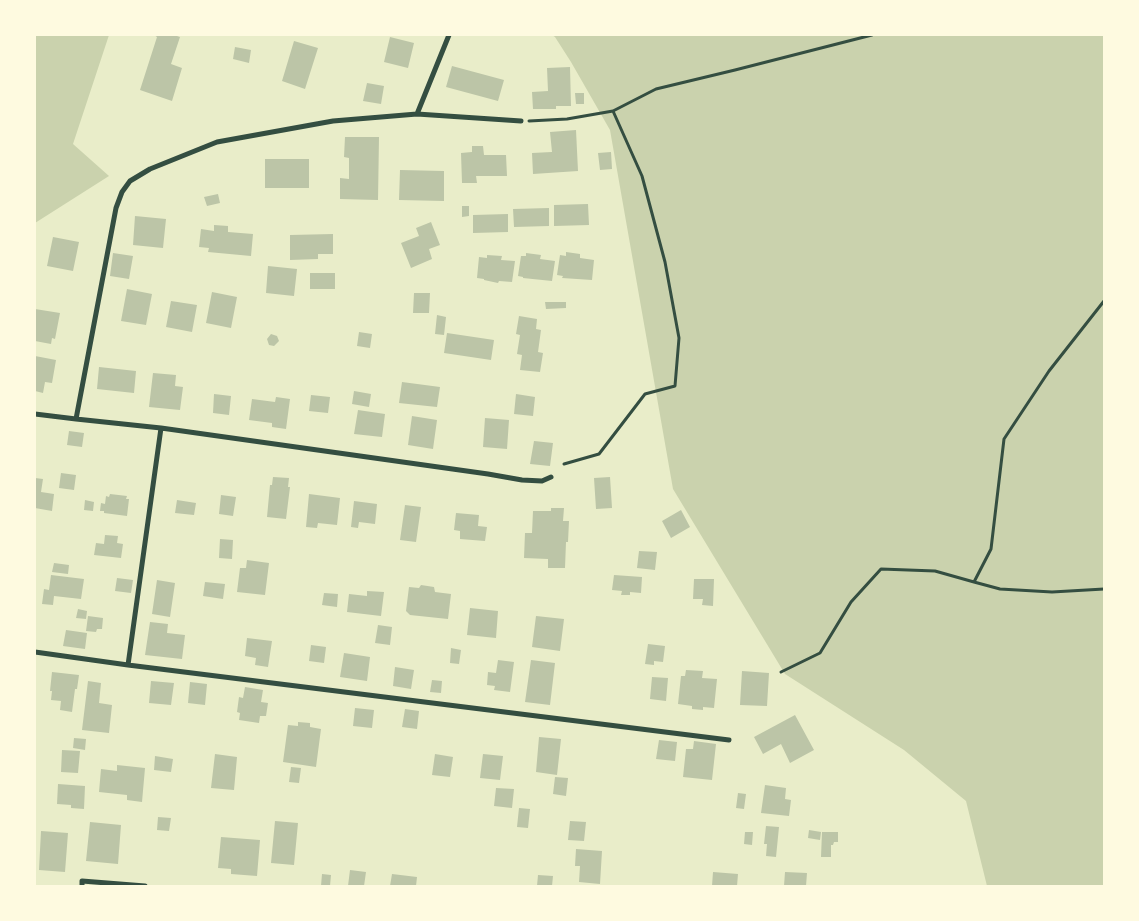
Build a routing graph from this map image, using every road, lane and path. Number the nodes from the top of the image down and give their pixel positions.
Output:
1 (449, 35) edge
2 (872, 35) edge
3 (613, 111) junction
4 (417, 114) junction
5 (521, 121) joint
6 (1104, 301) edge
7 (35, 414) edge
8 (76, 419) junction
9 (161, 428) junction
10 (564, 464) dead end
11 (551, 477) dead end
12 (974, 582) junction
13 (1104, 589) edge
14 (35, 652) edge
15 (128, 665) junction
16 (781, 672) dead end
17 (729, 740) dead end
18 (82, 886) edge
19 (145, 886) edge

1 - 4 street
2 - 3 path
3 - 5 path
3 - 10 path
4 - 5 street
4 - 8 street
6 - 12 path
7 - 8 street
8 - 9 street
9 - 11 street
9 - 15 street
12 - 13 path
12 - 16 path
14 - 15 street
15 - 17 street
18 - 19 street

